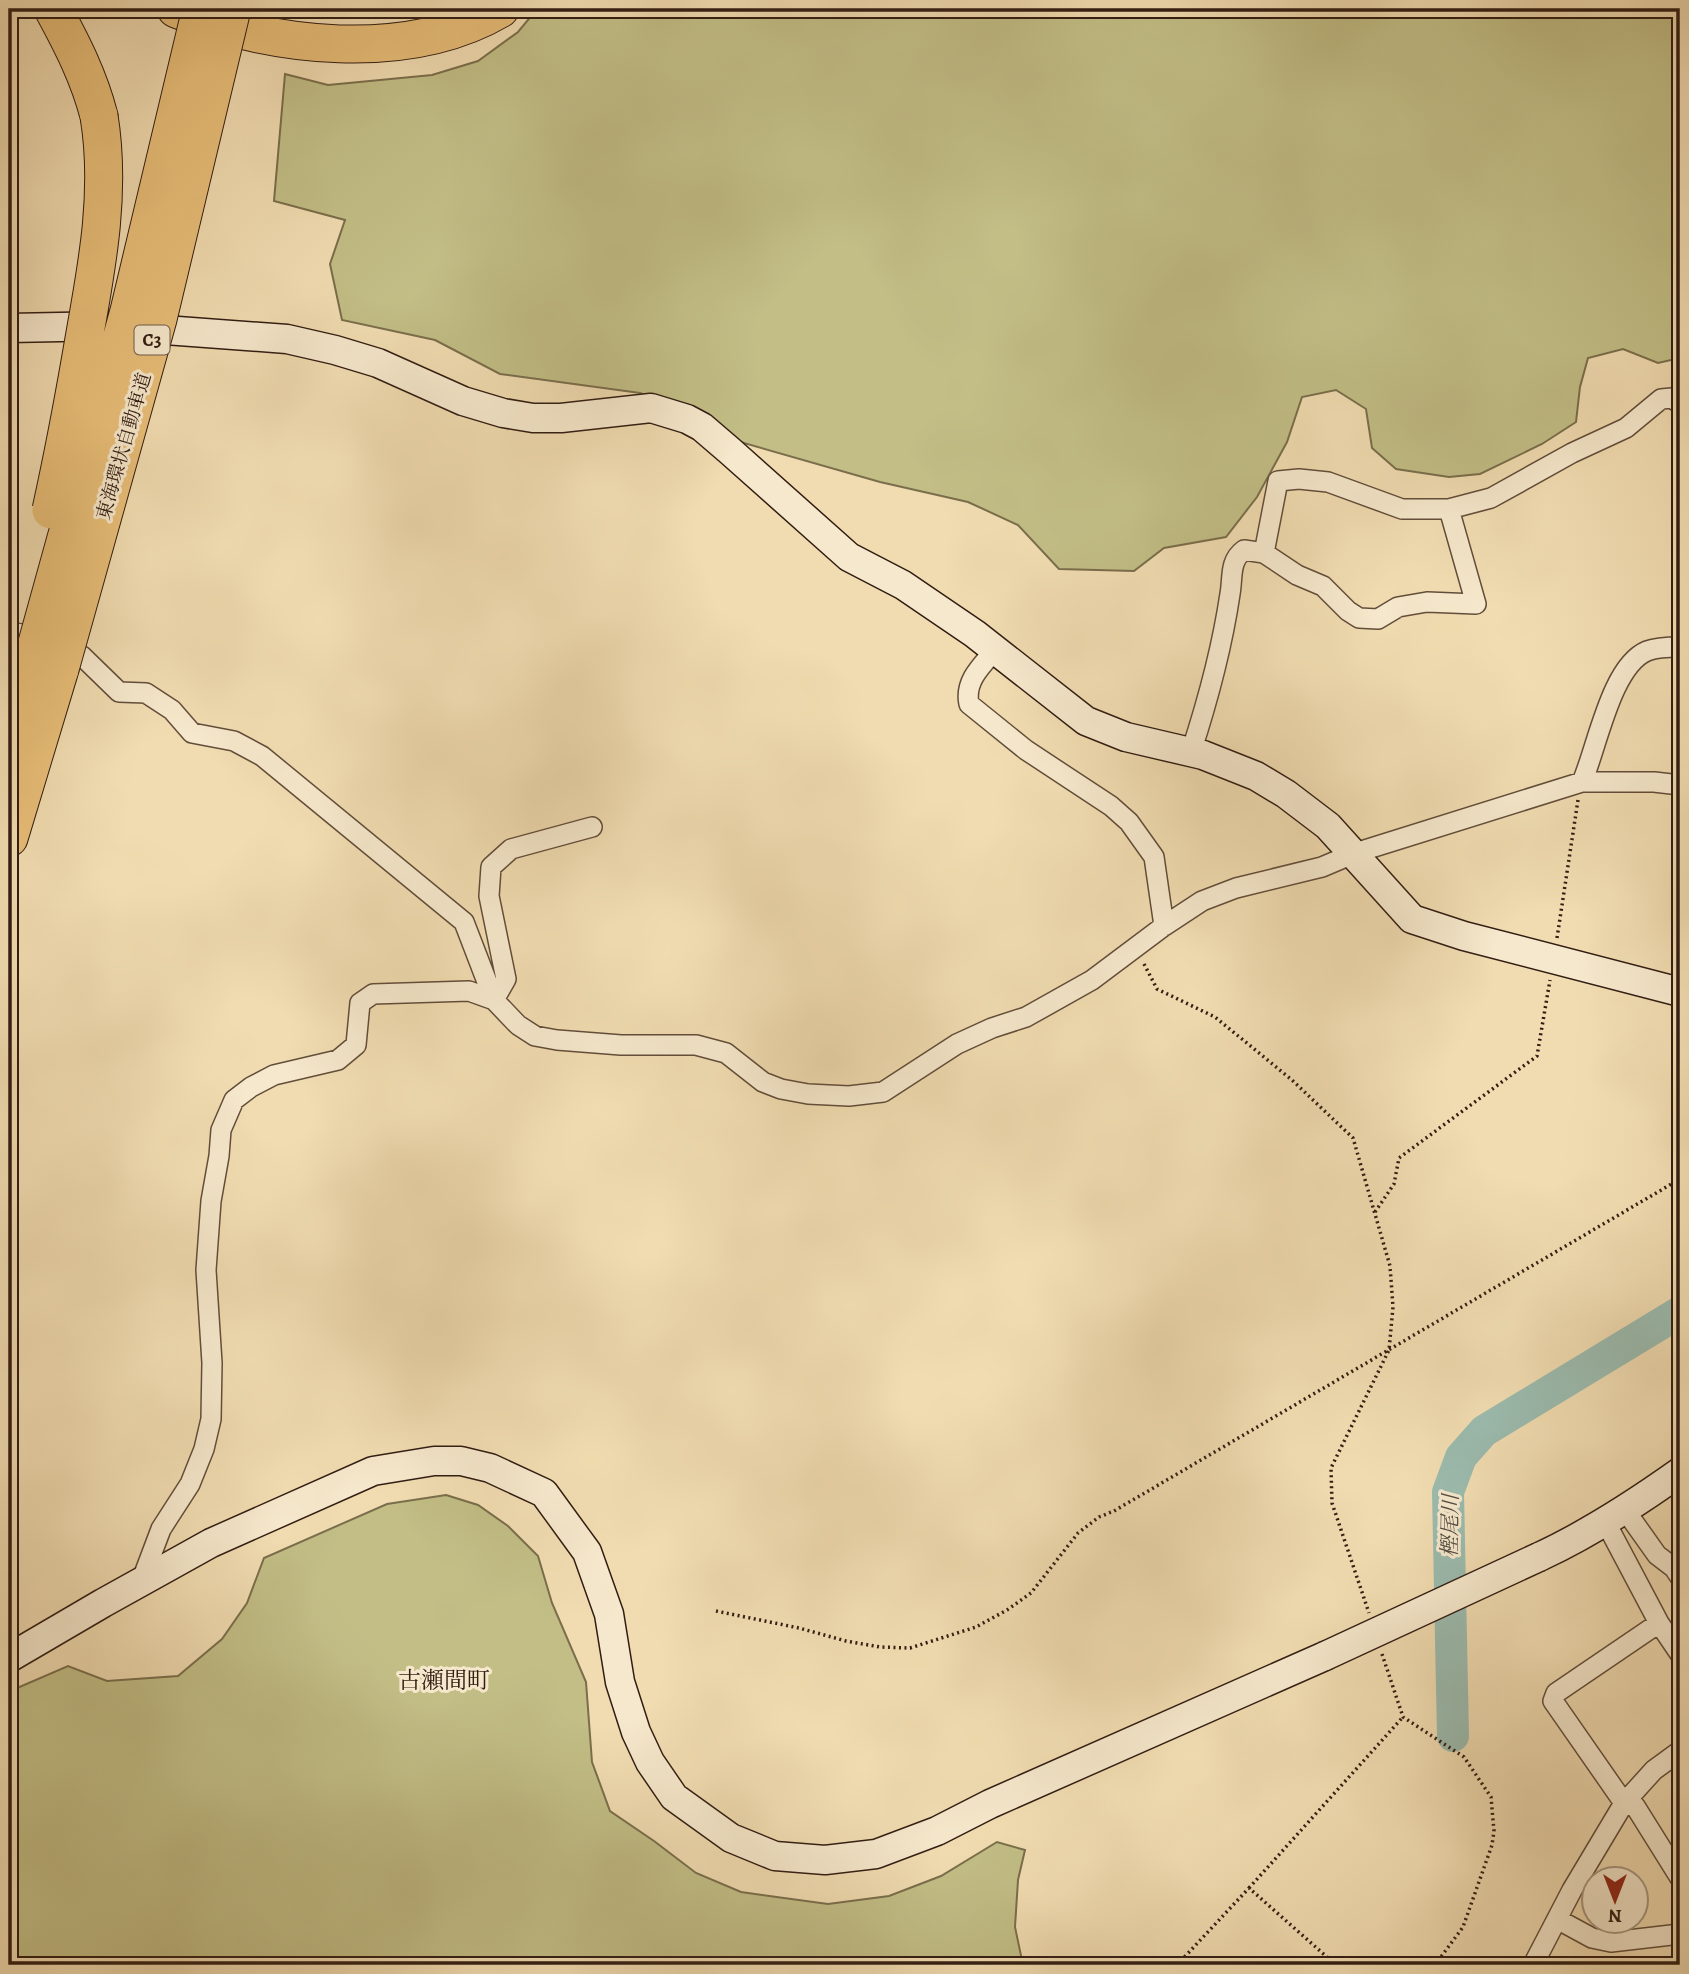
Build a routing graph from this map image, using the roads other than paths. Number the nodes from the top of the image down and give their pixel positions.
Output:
1 (53, 9) edge
2 (176, 9) edge
3 (201, 9) edge
4 (232, 9) edge
5 (242, 9) edge
6 (450, 9) edge
7 (500, 9) edge
8 (158, 319) junction
9 (9, 328) edge
10 (1680, 404) edge
11 (1449, 509) junction
12 (1264, 553) junction
13 (1680, 647) edge
14 (996, 649) junction
15 (30, 654) edge
16 (9, 692) edge
17 (9, 734) edge
18 (1191, 752) junction
19 (1582, 783) junction
20 (1680, 785) edge
21 (592, 827) dead end
22 (9, 838) edge
23 (1355, 853) junction
24 (1164, 926) junction
25 (1680, 992) edge
26 (494, 1000) junction
27 (1680, 1472) edge
28 (1615, 1516) junction
29 (1678, 1569) edge
30 (141, 1582) junction
31 (1659, 1623) junction
32 (1680, 1654) edge
33 (9, 1658) edge
34 (1680, 1751) edge
35 (1624, 1804) junction
36 (1680, 1878) edge
37 (1557, 1919) junction
38 (1680, 1934) edge
39 (1533, 1965) edge

1 - 15 highway, bridge
2 - 7 highway
3 - 15 highway, 東海環状自動車道 / C3, bridge
4 - 8 highway, 東海環状自動車道 / C3, bridge
5 - 6 highway
5 - 8 highway, bridge
8 - 15 highway, 東海環状自動車道 / C3, bridge
9 - 14 street
10 - 11 street
11 - 12 street
11 - 12 street
12 - 18 street
13 - 19 street
14 - 18 street
14 - 24 street
15 - 16 highway
15 - 17 highway, 東海環状自動車道 / C3
15 - 22 highway, 東海環状自動車道 / C3
15 - 26 street
18 - 23 street
19 - 20 street
19 - 23 street
21 - 26 street
23 - 24 street
23 - 25 street
24 - 26 street
26 - 30 street
27 - 28 street
28 - 29 street
28 - 30 street, bridge
28 - 31 street
30 - 33 street
31 - 32 street
31 - 35 street
34 - 35 street
35 - 36 street
35 - 37 street
37 - 38 street
37 - 39 street

